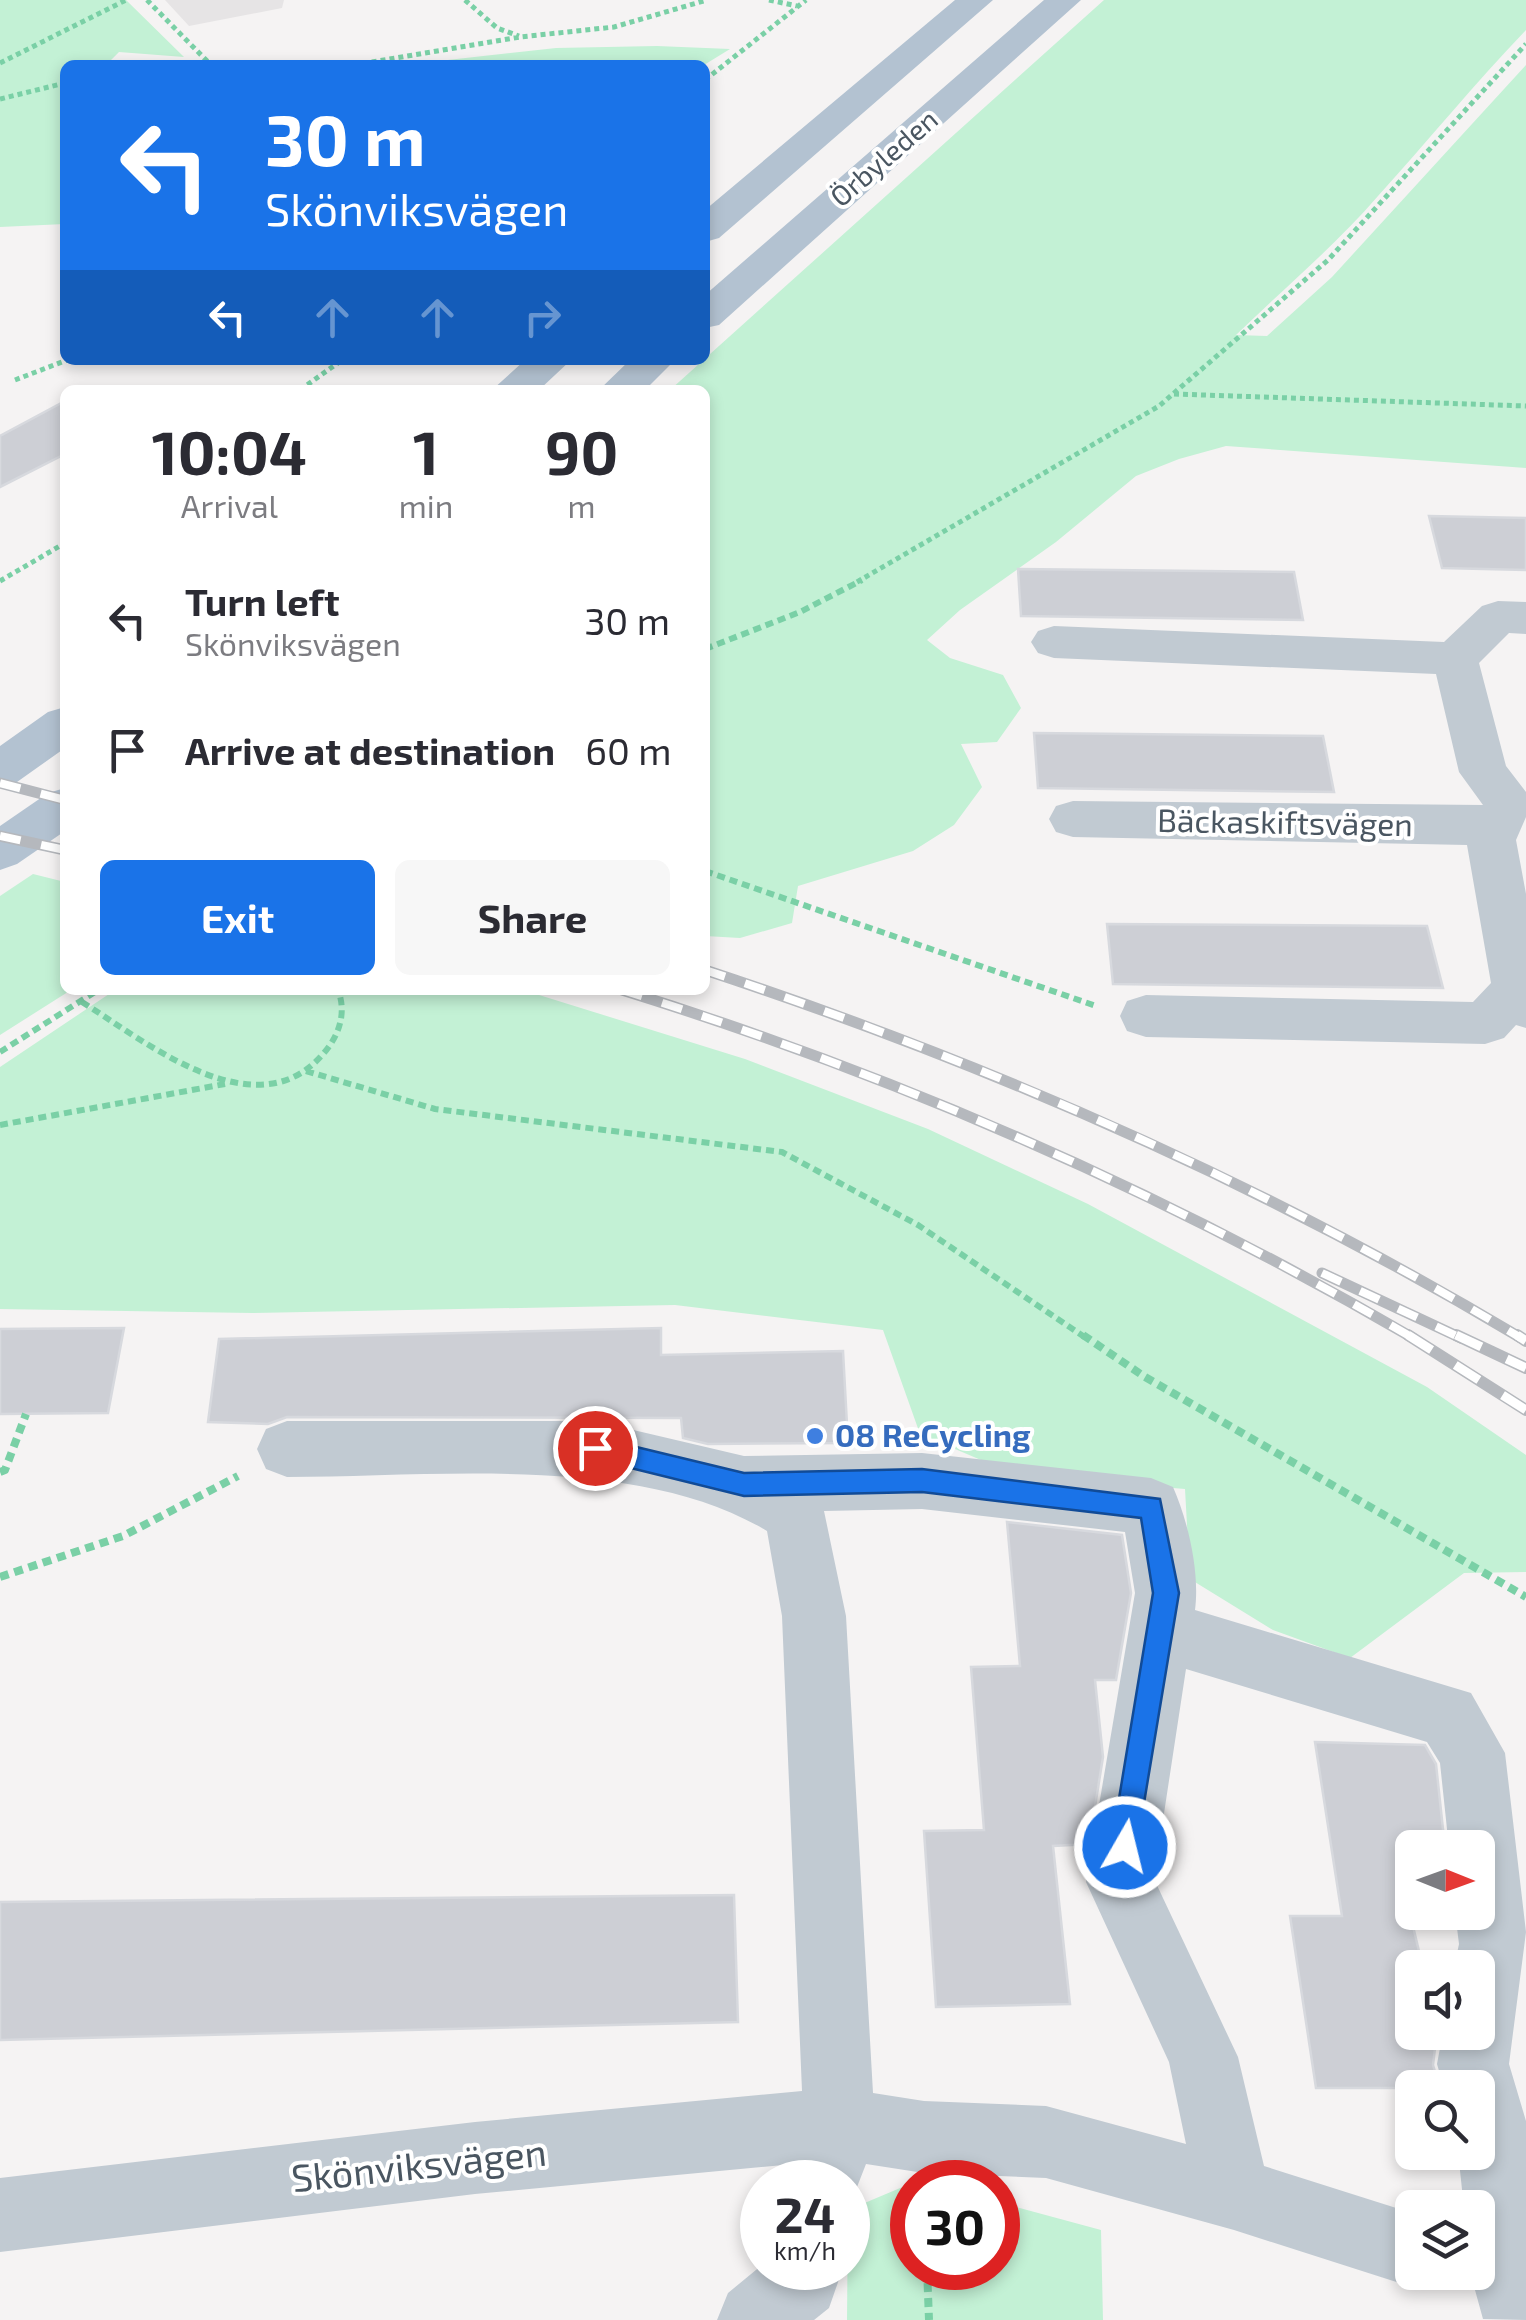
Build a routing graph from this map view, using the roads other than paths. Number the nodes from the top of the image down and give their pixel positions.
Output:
1 (976, 0) edge
2 (1064, 0) edge
3 (710, 226) edge
4 (710, 312) edge
5 (545, 365) edge
6 (649, 365) edge
7 (519, 385) edge
8 (626, 385) edge
9 (1526, 618) edge
10 (1054, 642) dead end
11 (1454, 659) junction
12 (60, 728) edge
13 (0, 770) edge
14 (60, 809) edge
15 (1502, 815) junction
16 (1072, 819) dead end
17 (0, 851) edge
18 (1522, 998) edge
19 (1146, 1016) road end
20 (288, 1448) road end
21 (744, 1484) junction
22 (1160, 1630) junction
23 (832, 2153) edge
24 (1234, 2193) junction
25 (0, 2215) edge
26 (1395, 2245) edge
27 (1500, 2288) edge
28 (791, 2290) edge
29 (755, 2320) edge

1 - 3 main road, Örbyleden
2 - 4 main road, Örbyleden
5 - 7 main road
6 - 8 main road
9 - 11 street
10 - 11 street
11 - 15 street
12 - 13 main road
14 - 17 main road
15 - 16 street, Bäckaskiftsvägen
15 - 18 street
18 - 19 street
20 - 21 street
21 - 22 street
21 - 23 street
22 - 24 street
22 - 27 street
23 - 24 street, Skönviksvägen
23 - 25 street, Skönviksvägen
24 - 26 street, Skönviksvägen
28 - 29 street

